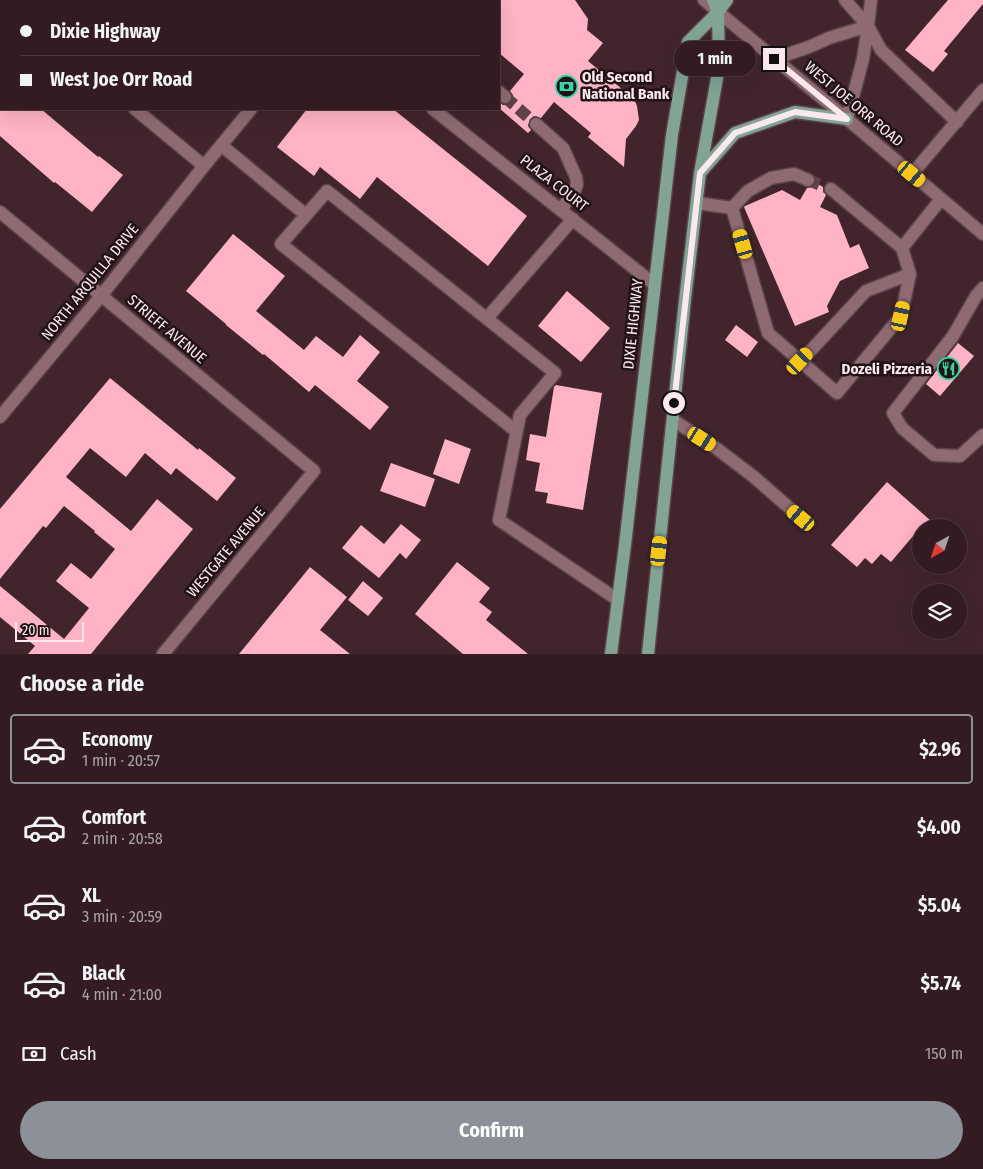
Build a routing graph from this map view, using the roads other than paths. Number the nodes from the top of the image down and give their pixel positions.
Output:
1 (704, 0) edge
2 (727, 0) edge
3 (845, 0) edge
4 (871, 0) edge
5 (716, 6) edge
6 (868, 26) junction
7 (774, 59) junction
8 (983, 90) edge
9 (136, 110) edge
10 (250, 110) edge
11 (434, 110) edge
12 (847, 119) junction
13 (957, 122) junction
14 (536, 124) tunnel mouth
15 (220, 146) junction
16 (204, 166) junction
17 (700, 173) junction
18 (912, 174) junction
19 (808, 180) tunnel mouth
20 (831, 189) tunnel mouth
21 (941, 199) junction
22 (697, 203) junction
23 (732, 208) junction
24 (560, 210) junction
25 (0, 212) edge
26 (306, 215) junction
27 (572, 219) junction
28 (983, 234) edge
29 (902, 248) junction
30 (910, 274) junction
31 (654, 284) junction
32 (983, 288) edge
33 (101, 296) junction
34 (487, 318) junction
35 (800, 361) junction
36 (0, 417) edge
37 (673, 420) junction
38 (516, 431) junction
39 (983, 435) edge
40 (314, 472) joint
41 (801, 518) dead end
42 (618, 600) junction
43 (163, 654) edge
44 (611, 654) edge
45 (648, 654) edge

1 - 5 street, WEST JOE ORR ROAD
2 - 5 main road, DIXIE HIGHWAY
3 - 6 street
4 - 6 street
5 - 7 street, WEST JOE ORR ROAD
5 - 17 main road
5 - 31 main road, DIXIE HIGHWAY
6 - 7 street
6 - 12 street
6 - 13 street
7 - 12 street, WEST JOE ORR ROAD
8 - 13 street
9 - 16 street
10 - 15 street
11 - 24 street, PLAZA COURT
12 - 17 main road
12 - 18 street, WEST JOE ORR ROAD
13 - 18 street
14 - 24 street
15 - 16 street
15 - 26 street
16 - 33 street, NORTH ARQUILLA DRIVE
17 - 22 main road
18 - 21 street, WEST JOE ORR ROAD
19 - 23 street
20 - 29 street
21 - 28 street, WEST JOE ORR ROAD
21 - 29 street
22 - 23 street
22 - 37 main road
23 - 35 street
24 - 27 street, PLAZA COURT
25 - 33 street, STRIEFF AVENUE
26 - 34 street
26 - 38 street
27 - 31 street, PLAZA COURT
27 - 34 street
29 - 30 street
30 - 35 street
30 - 35 street
31 - 42 main road, DIXIE HIGHWAY
32 - 39 street
33 - 36 street, NORTH ARQUILLA DRIVE
33 - 40 street, STRIEFF AVENUE
34 - 38 street
37 - 41 street
37 - 45 main road
38 - 42 street
40 - 43 street, WESTGATE AVENUE
42 - 44 main road, DIXIE HIGHWAY

